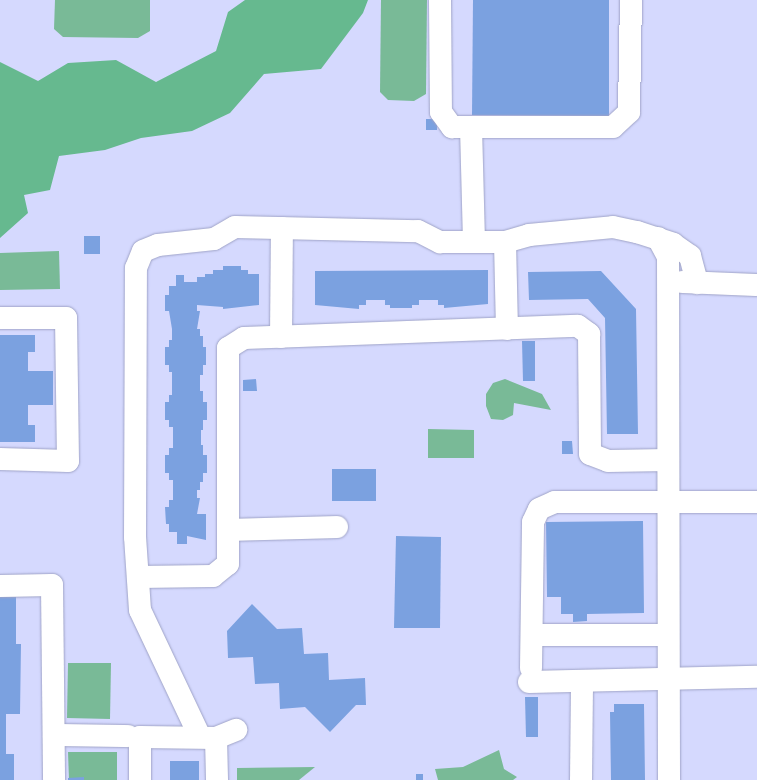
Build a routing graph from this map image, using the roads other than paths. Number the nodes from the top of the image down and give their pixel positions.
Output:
1 (440, 0) edge
2 (631, 0) edge
3 (471, 127) junction
4 (282, 228) junction
5 (658, 238) junction
6 (474, 242) junction
7 (505, 242) junction
8 (668, 282) junction
9 (697, 283) junction
10 (757, 285) edge
11 (0, 318) edge
12 (507, 329) junction
13 (281, 337) junction
14 (0, 459) edge
15 (668, 460) junction
16 (668, 502) junction
17 (757, 502) edge
18 (337, 527) dead end
19 (229, 530) junction
20 (139, 577) junction
21 (0, 586) edge
22 (532, 635) junction
23 (668, 635) junction
24 (757, 677) edge
25 (668, 679) junction
26 (582, 682) junction
27 (236, 730) dead end
28 (54, 735) junction
29 (128, 736) dead end
30 (208, 737) junction
31 (54, 780) edge
32 (140, 780) edge
33 (217, 780) edge
34 (581, 780) edge
35 (669, 780) edge

1 - 3 lane
2 - 3 lane
3 - 6 lane
4 - 6 lane
4 - 13 lane
4 - 20 lane
5 - 7 lane
5 - 8 lane
5 - 9 lane
6 - 7 lane
7 - 12 lane
8 - 9 lane
8 - 15 lane
9 - 10 lane
11 - 14 lane
12 - 13 lane
12 - 15 lane
13 - 19 lane
15 - 16 lane
16 - 17 lane
16 - 22 lane
16 - 23 lane
18 - 19 lane
19 - 20 lane
20 - 30 lane
21 - 28 lane
22 - 23 lane
22 - 26 lane
23 - 25 lane
24 - 25 lane
25 - 26 lane
25 - 35 lane
26 - 34 lane
27 - 30 lane
28 - 29 lane
28 - 31 lane
30 - 32 lane
30 - 33 lane

